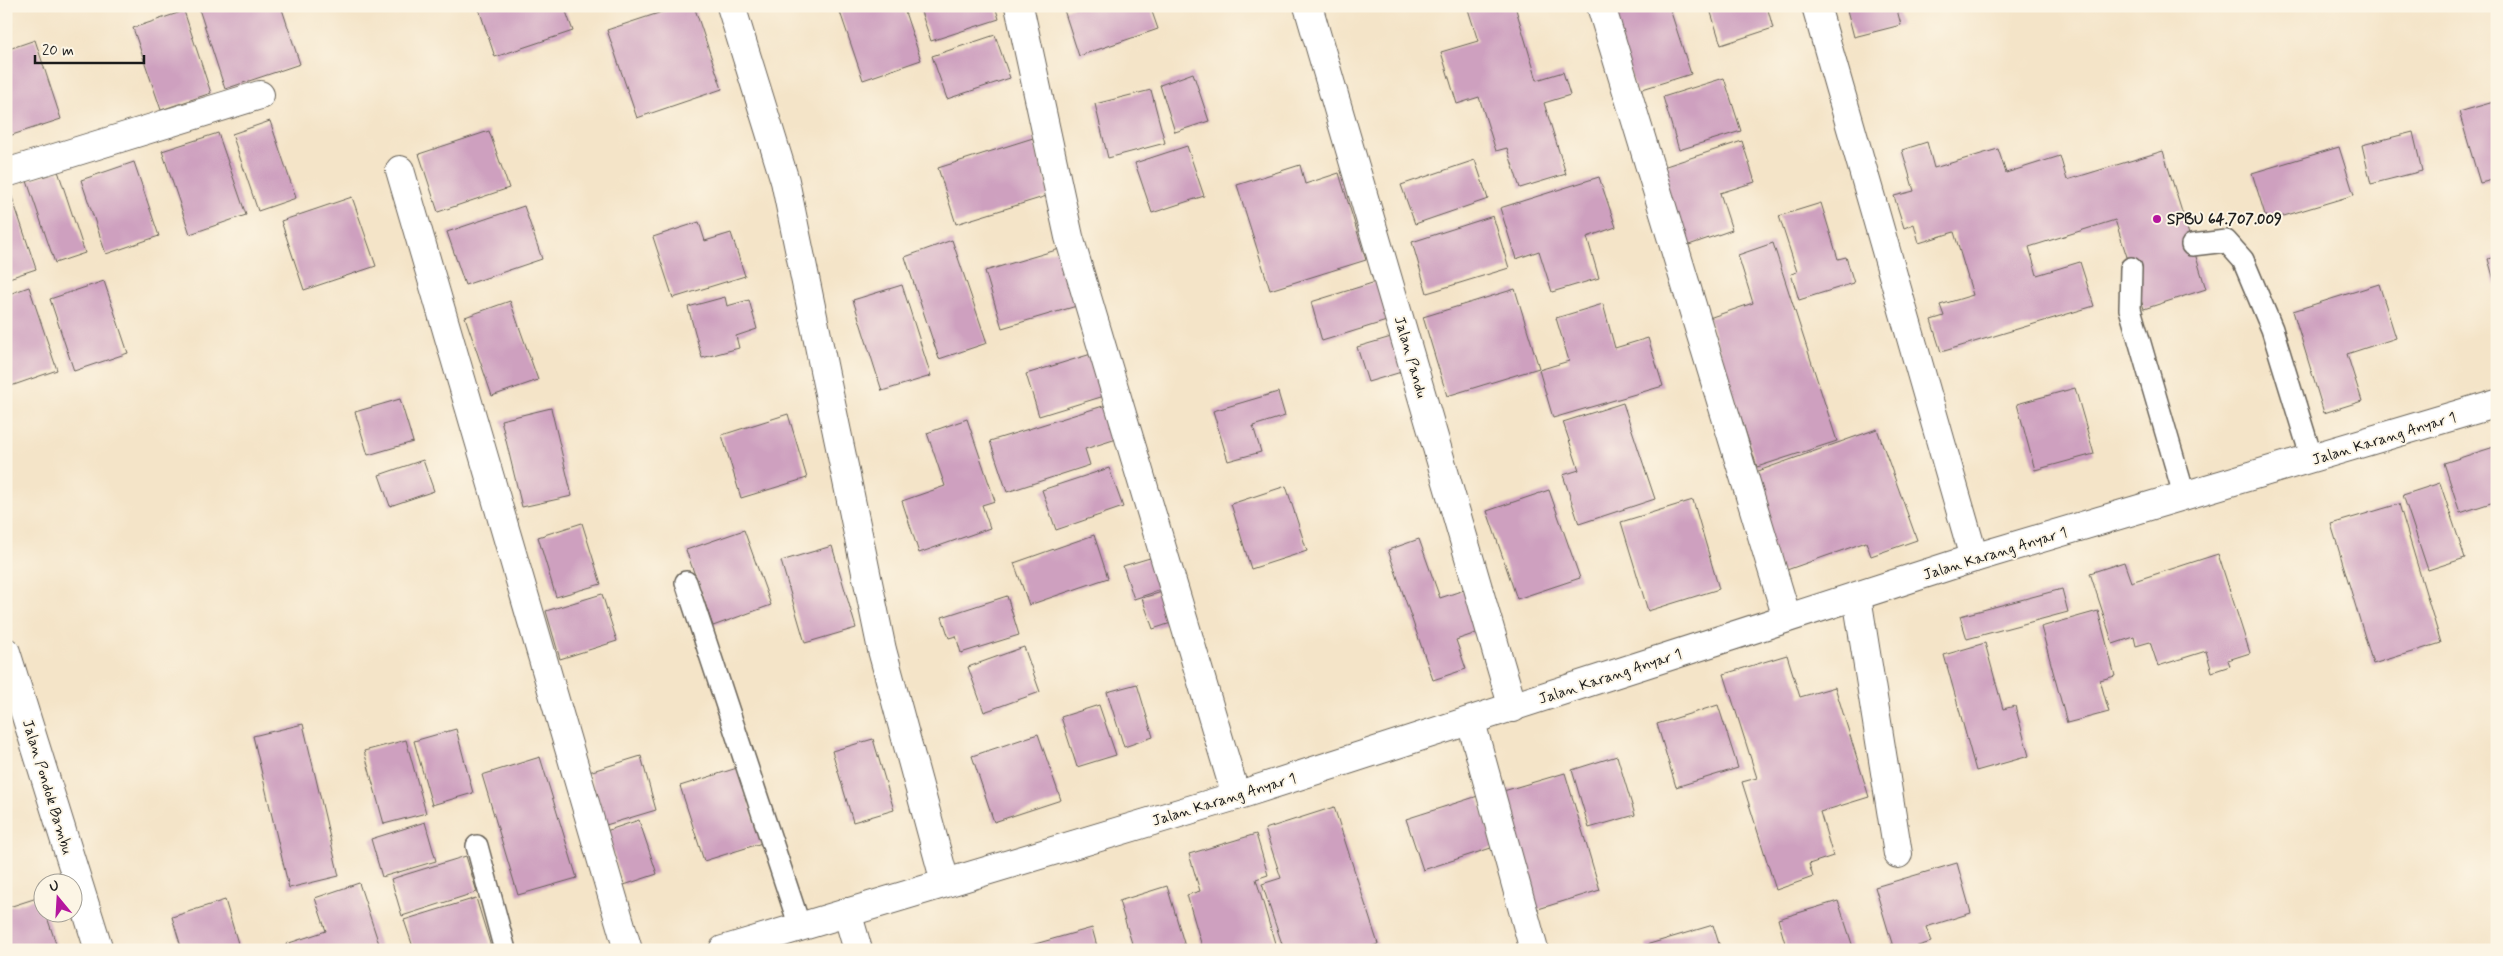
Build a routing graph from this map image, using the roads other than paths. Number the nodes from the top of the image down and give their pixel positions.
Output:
1 (731, 6) edge
2 (1018, 6) edge
3 (1308, 6) edge
4 (1601, 6) edge
5 (1816, 6) edge
6 (260, 95) dead end
7 (400, 170) dead end
8 (6, 173) edge
9 (2192, 245) dead end
10 (2130, 268) dead end
11 (2497, 403) edge
12 (2312, 459) junction
13 (2184, 498) junction
14 (1974, 558) junction
15 (686, 582) dead end
16 (1857, 597) junction
17 (1787, 618) junction
18 (6, 652) edge
19 (12, 691) edge
20 (1513, 708) junction
21 (1472, 722) junction
22 (1236, 796) junction
23 (477, 846) dead end
24 (1898, 854) dead end
25 (945, 882) junction
26 (847, 912) junction
27 (800, 926) junction
28 (99, 950) edge
29 (505, 950) edge
30 (628, 950) edge
31 (723, 950) edge
32 (858, 950) edge
33 (1534, 950) edge

1 - 25 street
2 - 22 street
3 - 20 street, Jalan Pandu
4 - 17 street
5 - 14 street
6 - 8 street
7 - 30 street
9 - 12 lane
10 - 13 lane
11 - 12 street, Jalan Karang Anyar 1
12 - 13 street, Jalan Karang Anyar 1
13 - 14 street, Jalan Karang Anyar 1
14 - 16 street, Jalan Karang Anyar 1
15 - 27 lane
16 - 17 street, Jalan Karang Anyar 1
16 - 24 street
17 - 20 street, Jalan Karang Anyar 1
18 - 19 street, Jalan Pondok Bambu
19 - 28 street, Jalan Pondok Bambu
20 - 21 street, Jalan Karang Anyar 1
21 - 22 street, Jalan Karang Anyar 1
21 - 33 street
22 - 25 street, Jalan Karang Anyar 1
23 - 29 lane
25 - 26 street, Jalan Karang Anyar 1
26 - 27 street, Jalan Karang Anyar 1
26 - 32 street
27 - 31 street, Jalan Karang Anyar 1

